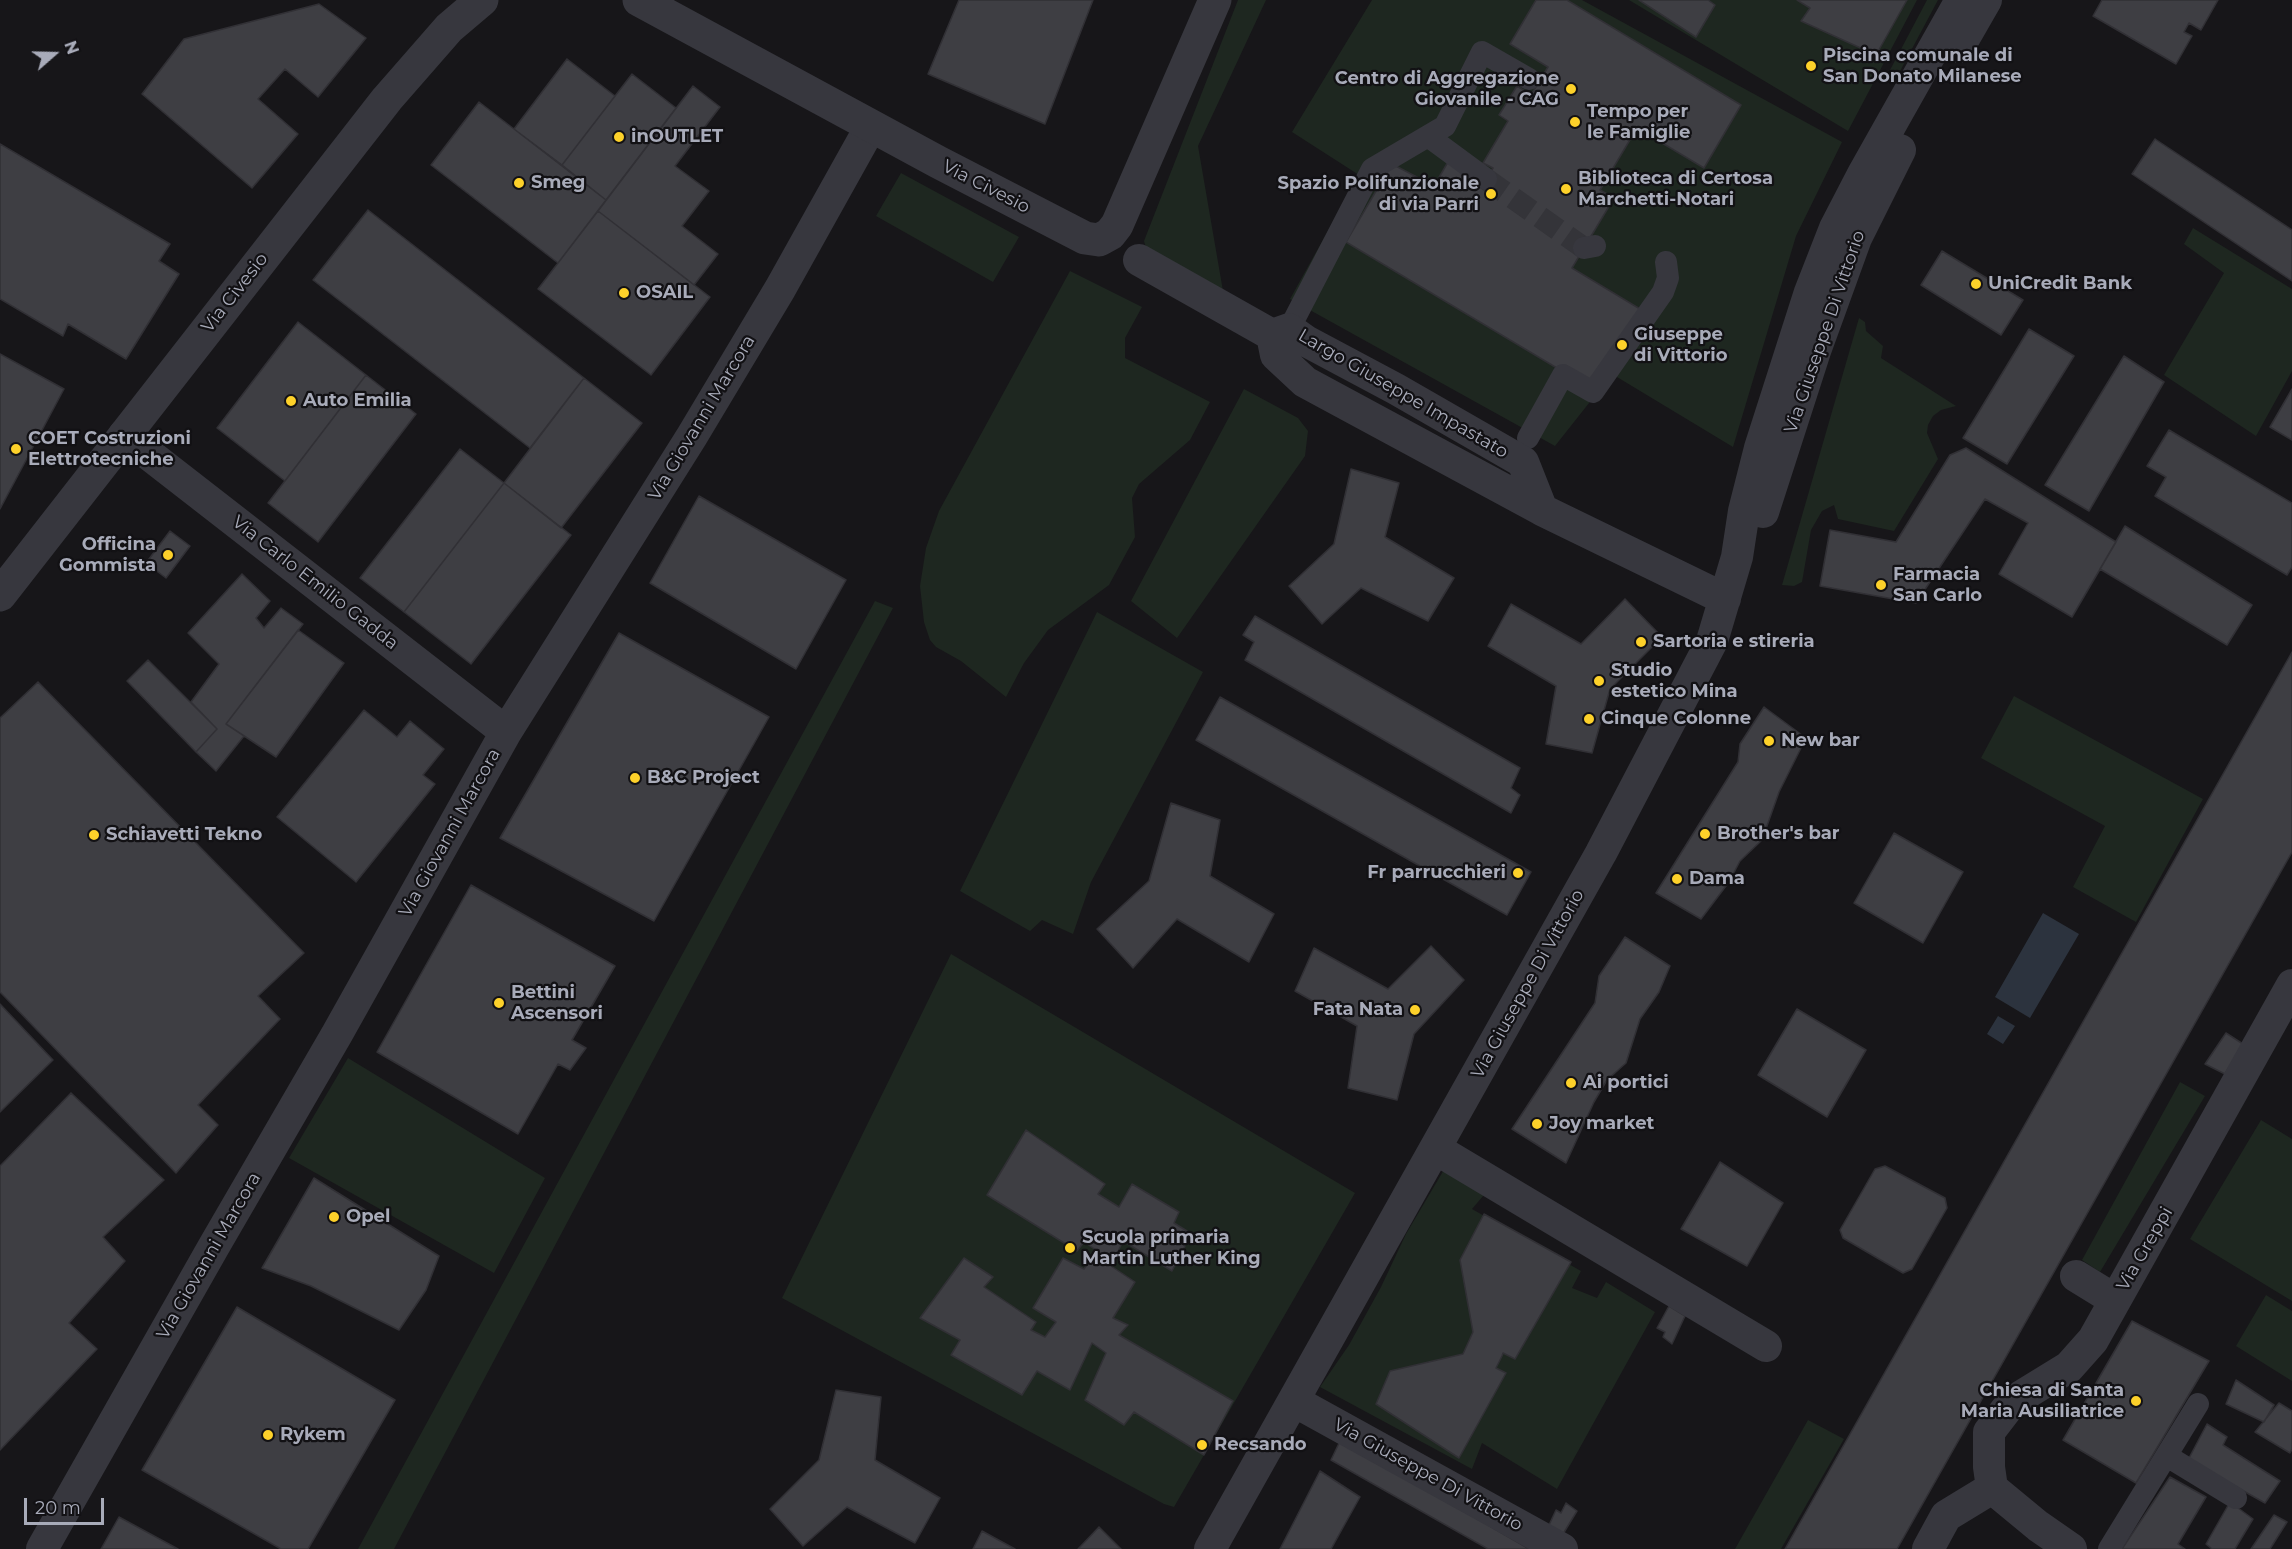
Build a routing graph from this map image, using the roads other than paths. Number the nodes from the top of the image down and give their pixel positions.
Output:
1 (482, 0) edge
2 (639, 0) edge
3 (1215, 0) edge
4 (1969, 8) edge
5 (1529, 79) dead end
6 (871, 126) junction
7 (1429, 137) junction
8 (1486, 179) tunnel mouth
9 (1139, 260) dead end
10 (1666, 262) dead end
11 (1279, 340) junction
12 (1396, 389) junction
13 (1380, 424) junction
14 (124, 435) junction
15 (1528, 438) dead end
16 (1542, 510) junction
17 (0, 595) edge
18 (1725, 599) junction
19 (506, 732) junction
20 (2292, 985) edge
21 (1436, 1149) junction
22 (2076, 1276) dead end
23 (2115, 1300) junction
24 (1766, 1346) dead end
25 (1294, 1401) junction
26 (2198, 1404) dead end
27 (2167, 1456) junction
28 (1992, 1488) junction
29 (2236, 1498) dead end
30 (42, 1549) edge
31 (1210, 1549) edge
32 (1562, 1549) edge
33 (1928, 1549) edge
34 (2071, 1549) edge
35 (2109, 1549) edge

1 - 14 street, Via Civesio
2 - 6 street, Via Civesio
3 - 6 street, Via Civesio
4 - 18 street, Via Giuseppe Di Vittorio
5 - 7 street
6 - 19 street, Via Giovanni Marcora
7 - 8 street
7 - 11 street
9 - 11 street
10 - 15 street
11 - 12 street, Largo Giuseppe Impastato
11 - 13 street, Largo Giuseppe Impastato
12 - 13 street
12 - 16 street, Largo Giuseppe Impastato
13 - 16 street, Largo Giuseppe Impastato
14 - 17 street, Via Civesio
14 - 19 street, Via Carlo Emilio Gadda
16 - 18 street, Largo Giuseppe Impastato
18 - 21 street, Via Giuseppe Di Vittorio
19 - 30 street, Via Giovanni Marcora
20 - 23 street, Via Greppi
21 - 24 street
21 - 25 street, Via Giuseppe Di Vittorio
22 - 23 street
23 - 28 street, Via Greppi
25 - 31 street, Via Giuseppe Di Vittorio
25 - 32 street, Via Giuseppe Di Vittorio
26 - 27 street
27 - 29 street
27 - 35 street
28 - 33 street
28 - 34 street

